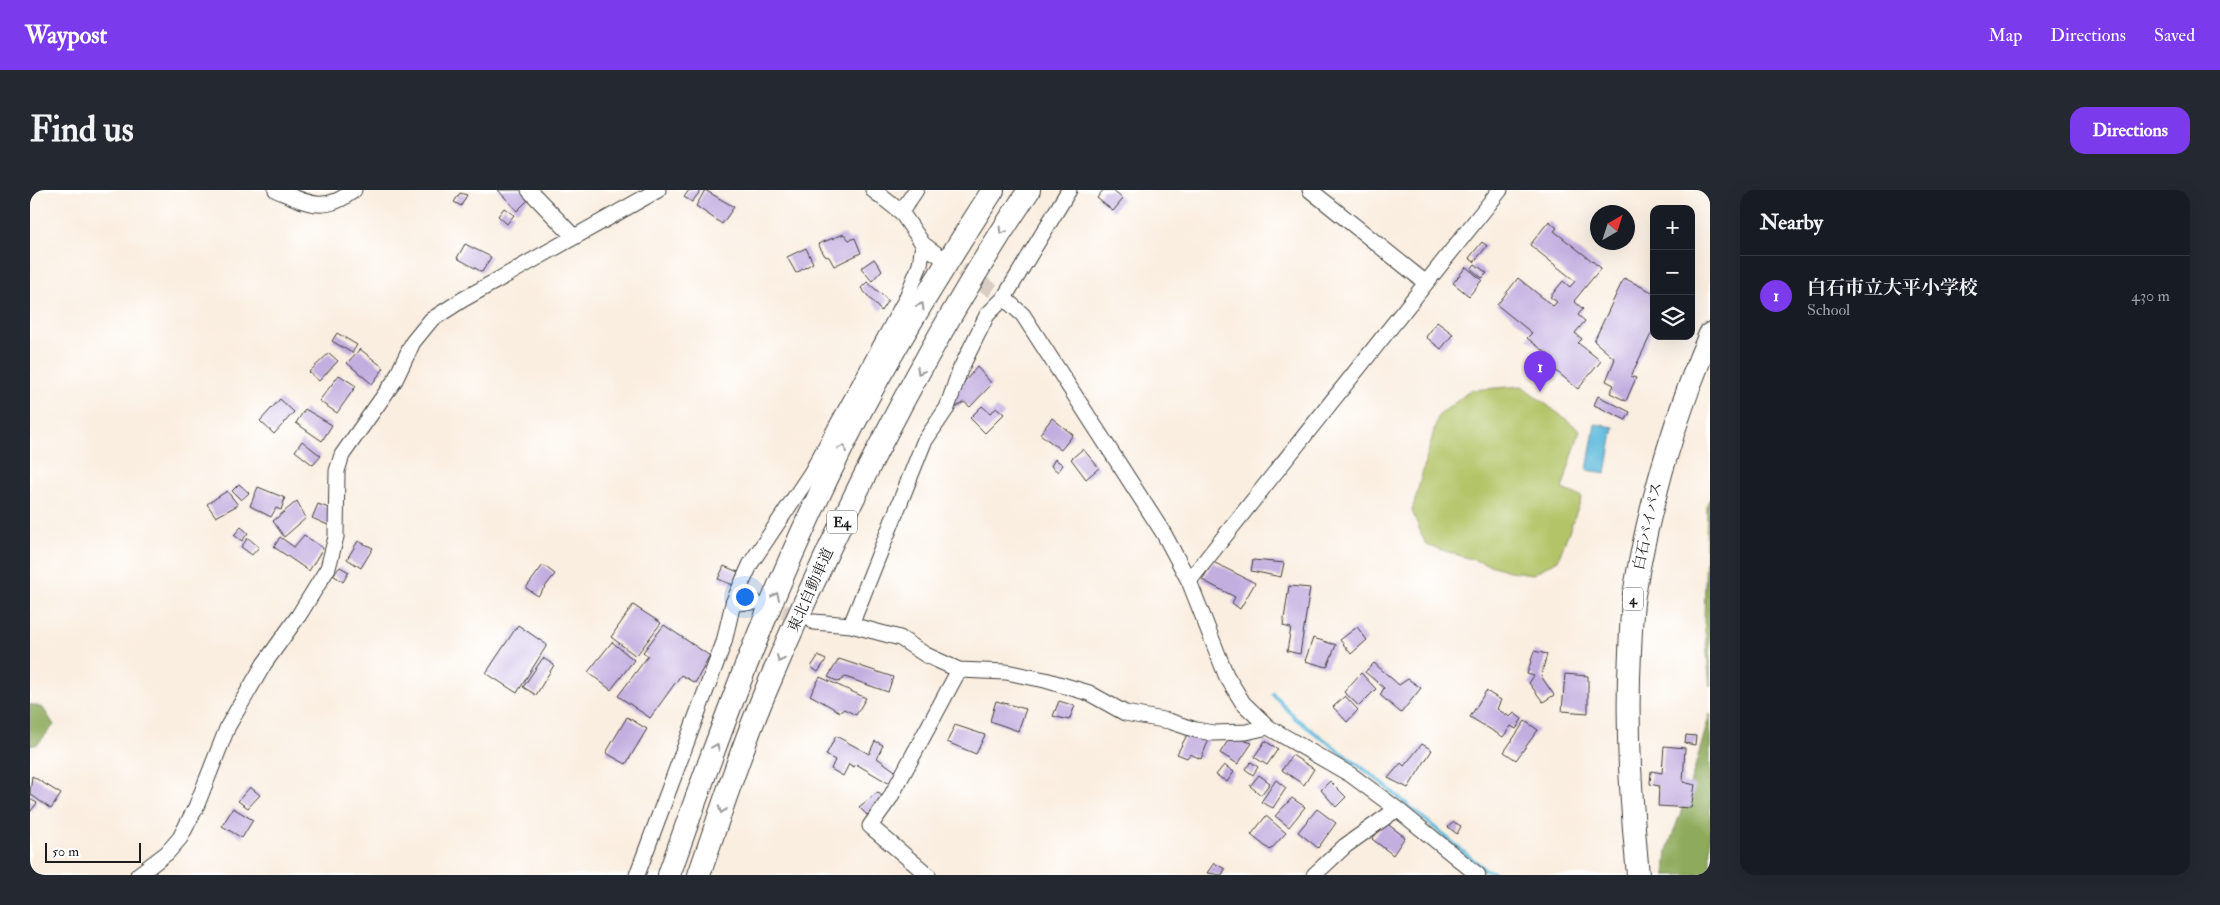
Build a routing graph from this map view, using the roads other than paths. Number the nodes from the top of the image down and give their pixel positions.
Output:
1 (276, 190) edge
2 (354, 190) edge
3 (529, 190) edge
4 (658, 190) edge
5 (873, 190) edge
6 (916, 190) edge
7 (993, 190) edge
8 (1029, 190) edge
9 (1069, 190) edge
10 (1310, 190) edge
11 (1500, 190) edge
12 (901, 212) junction
13 (574, 237) junction
14 (923, 244) junction
15 (938, 255) tunnel mouth
16 (1426, 283) junction
17 (1004, 298) junction
18 (1710, 334) edge
19 (1189, 581) junction
20 (754, 602) tunnel mouth
21 (733, 603) junction
22 (814, 622) tunnel mouth
23 (851, 626) junction
24 (959, 670) junction
25 (1268, 727) junction
26 (1397, 809) junction
27 (138, 875) edge
28 (637, 875) edge
29 (669, 875) edge
30 (699, 875) edge
31 (928, 875) edge
32 (1314, 875) edge
33 (1478, 875) edge
34 (1638, 875) edge

1 - 2 street
3 - 13 street
4 - 13 street
5 - 12 street
6 - 12 street
29 -> 7 highway, 東北自動車道 / E4
8 -> 30 highway, 東北自動車道 / E4
9 - 17 street
10 - 16 street
11 - 16 street
12 - 14 street
13 - 27 street
14 - 15 street
14 - 21 street
16 - 19 street
17 - 19 street
17 - 23 street
18 - 34 highway, 白石バイパス / 4
19 - 25 street
20 - 21 street
21 - 28 street
22 - 23 street
23 - 24 street
24 - 25 street
24 - 31 street
25 - 26 street
26 - 32 street
26 - 33 street

